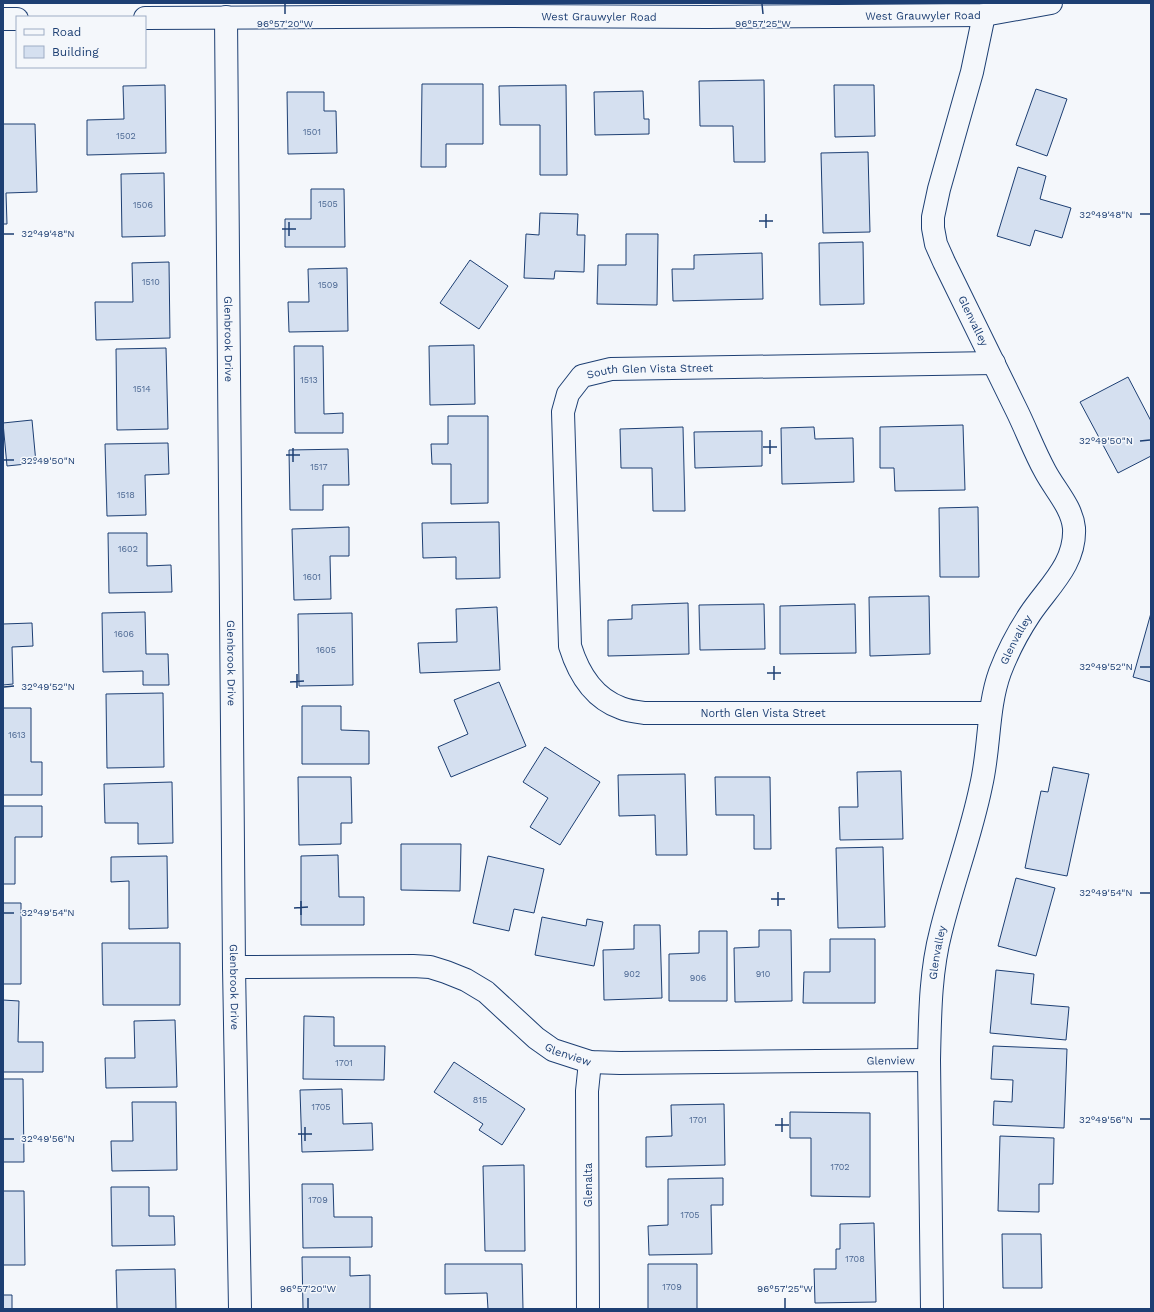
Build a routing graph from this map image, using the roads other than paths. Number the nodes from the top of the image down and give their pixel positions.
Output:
1 (1051, 3) edge
2 (184, 10) edge
3 (510, 10) edge
4 (984, 15) junction
5 (226, 17) junction
6 (146, 18) edge
7 (16, 19) edge
8 (3, 20) edge
9 (994, 363) junction
10 (570, 646) joint
11 (990, 713) junction
12 (234, 968) junction
13 (929, 1060) junction
14 (590, 1062) junction
15 (240, 1309) edge
16 (588, 1309) edge
17 (932, 1309) edge

1 - 4 street, West Grauwyler Road
2 - 5 street, West Grauwyler Road
2 - 6 street, West Grauwyler Road
3 - 4 street, West Grauwyler Road
3 - 5 street, West Grauwyler Road
4 - 9 street, Glenvalley
5 - 12 street, Glenbrook Drive
7 - 8 street
9 - 10 street, South Glen Vista Street
9 - 11 street, Glenvalley
10 - 11 street, North Glen Vista Street
11 - 13 street, Glenvalley
12 - 14 street, Glenview
12 - 15 street, Glenbrook Drive
13 - 14 street, Glenview
13 - 17 street, Glenvalley
14 - 16 street, Glenalta

